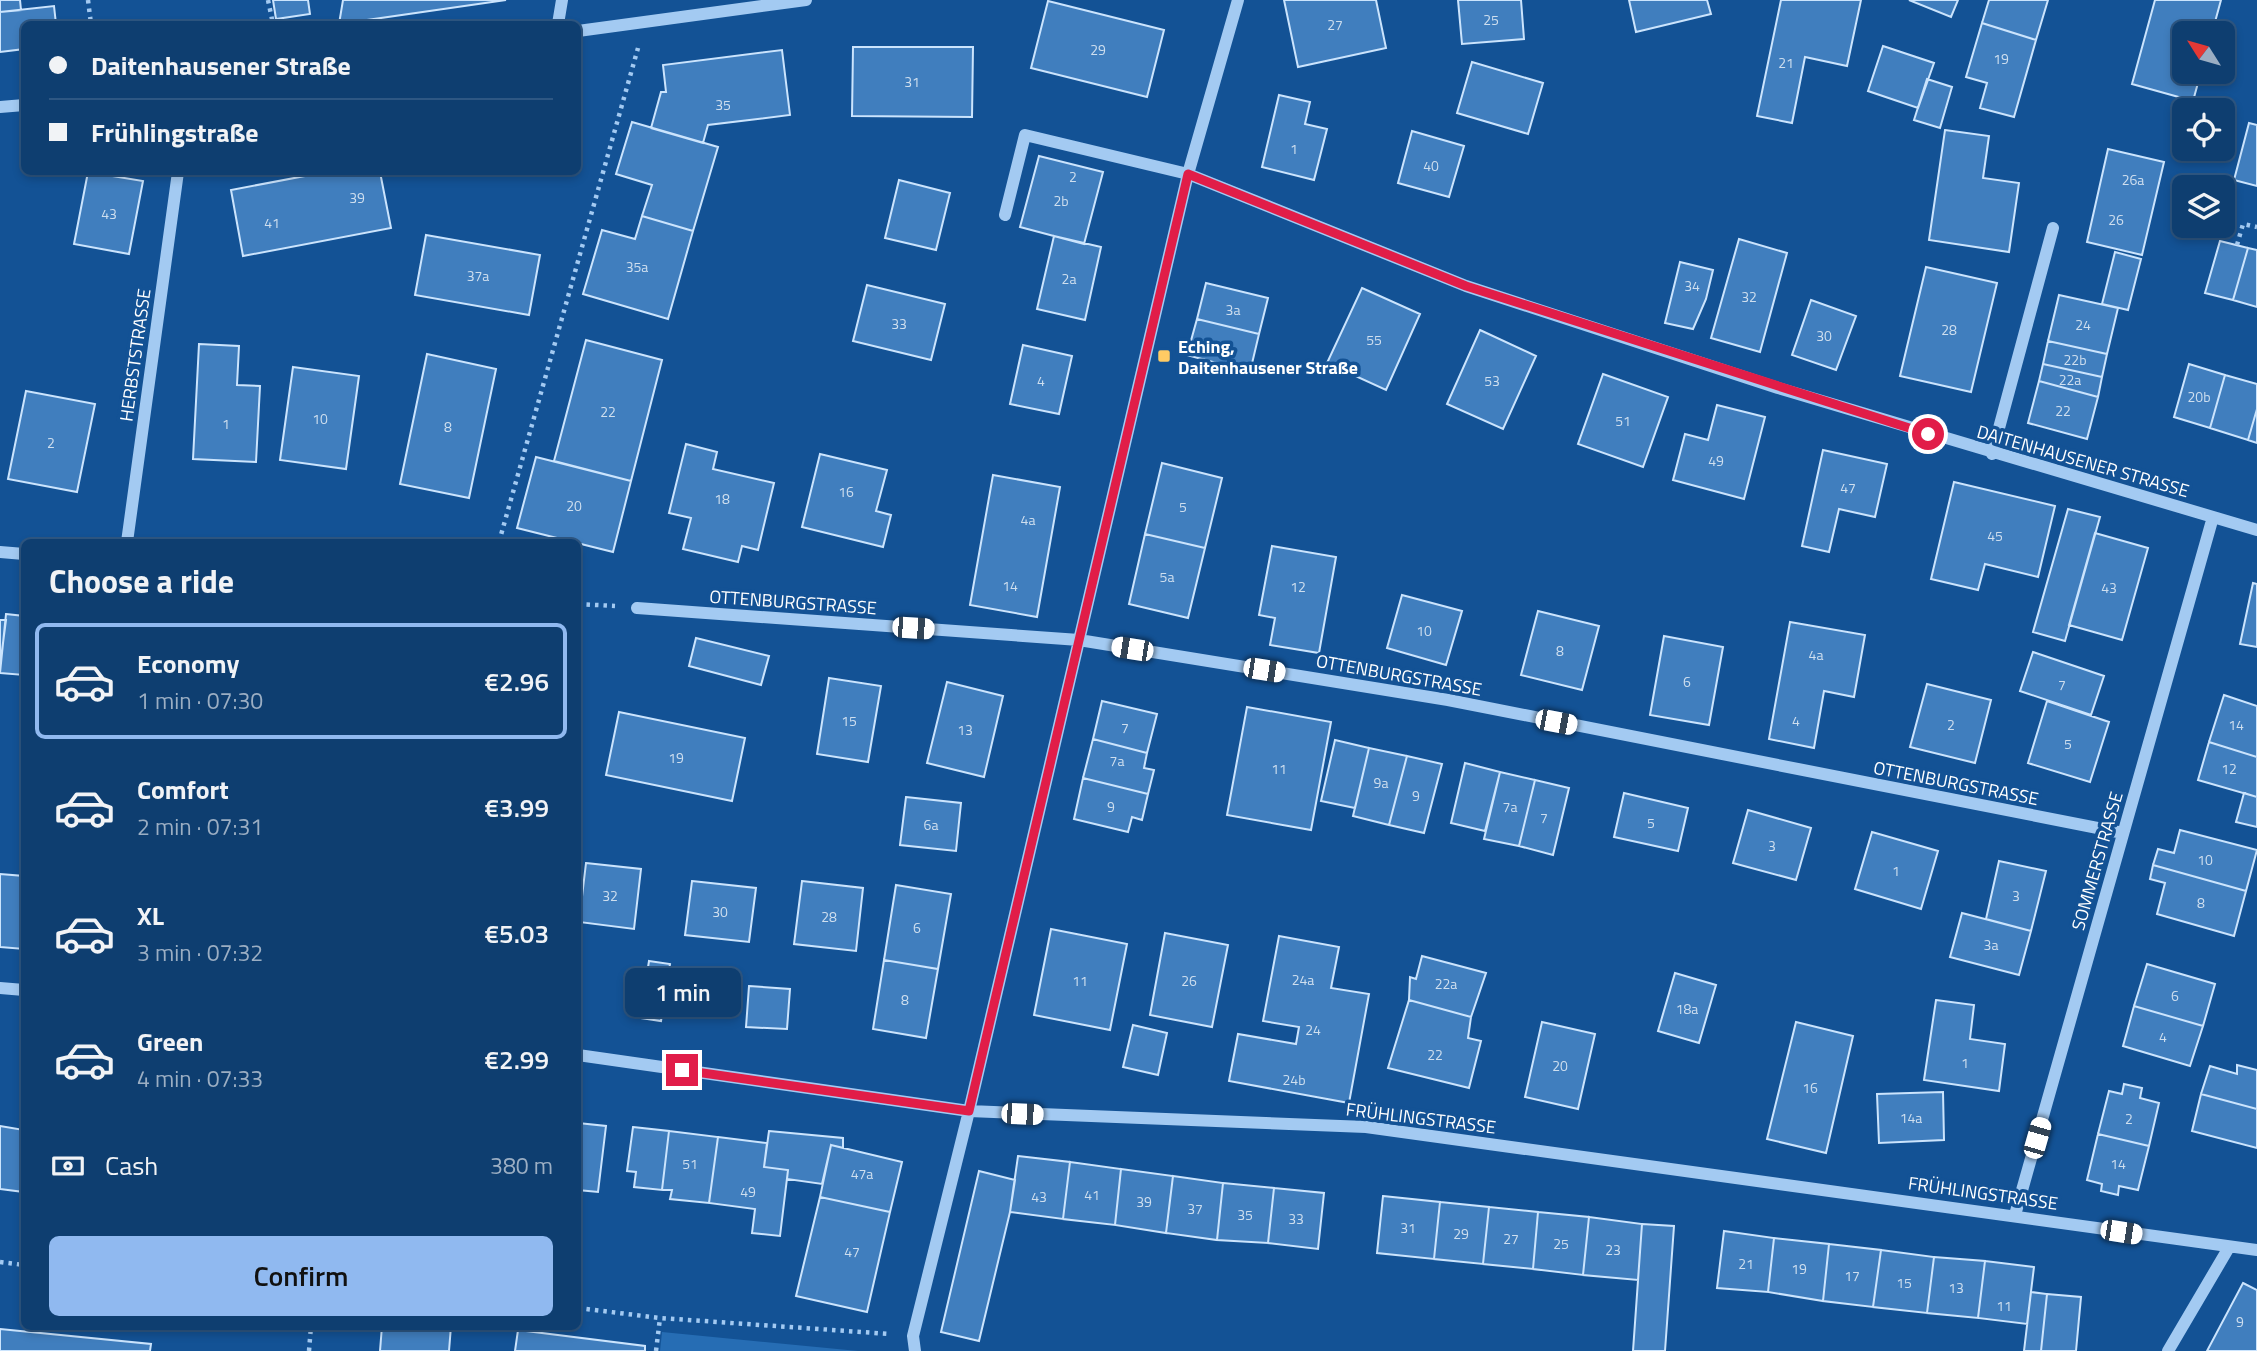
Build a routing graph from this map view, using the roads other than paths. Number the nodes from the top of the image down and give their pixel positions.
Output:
1 (562, 0) edge
2 (806, 0) edge
3 (1238, 0) edge
4 (558, 21) edge
5 (581, 31) edge
6 (21, 105) edge
7 (0, 107) edge
8 (1188, 174) junction
9 (178, 175) edge
10 (1005, 215) dead end
11 (2053, 228) dead end
12 (1993, 453) junction
13 (2213, 517) junction
14 (2257, 530) edge
15 (127, 539) edge
16 (0, 552) edge
17 (21, 554) edge
18 (637, 608) road end
19 (1079, 640) junction
20 (2123, 833) junction
21 (0, 988) edge
22 (21, 990) edge
23 (581, 1055) edge
24 (969, 1111) junction
25 (2015, 1215) junction
26 (2228, 1248) junction
27 (2257, 1250) edge
28 (915, 1351) edge
29 (2168, 1351) edge

1 - 4 street
2 - 5 street
3 - 8 street
6 - 7 street
8 - 10 street, DAITENHAUSENER STRASSE
8 - 12 street, DAITENHAUSENER STRASSE
8 - 19 street
9 - 15 street, HERBSTSTRASSE
11 - 12 street
12 - 13 street, DAITENHAUSENER STRASSE
13 - 14 street, DAITENHAUSENER STRASSE
13 - 20 street, SOMMERSTRASSE
16 - 17 street
18 - 19 street, OTTENBURGSTRASSE
19 - 20 street, OTTENBURGSTRASSE
19 - 24 street
20 - 25 street, SOMMERSTRASSE
21 - 22 street
23 - 24 street, FRÜHLINGSTRASSE
24 - 25 street, FRÜHLINGSTRASSE
24 - 28 street
25 - 26 street, FRÜHLINGSTRASSE
26 - 27 street, FRÜHLINGSTRASSE
26 - 29 street

